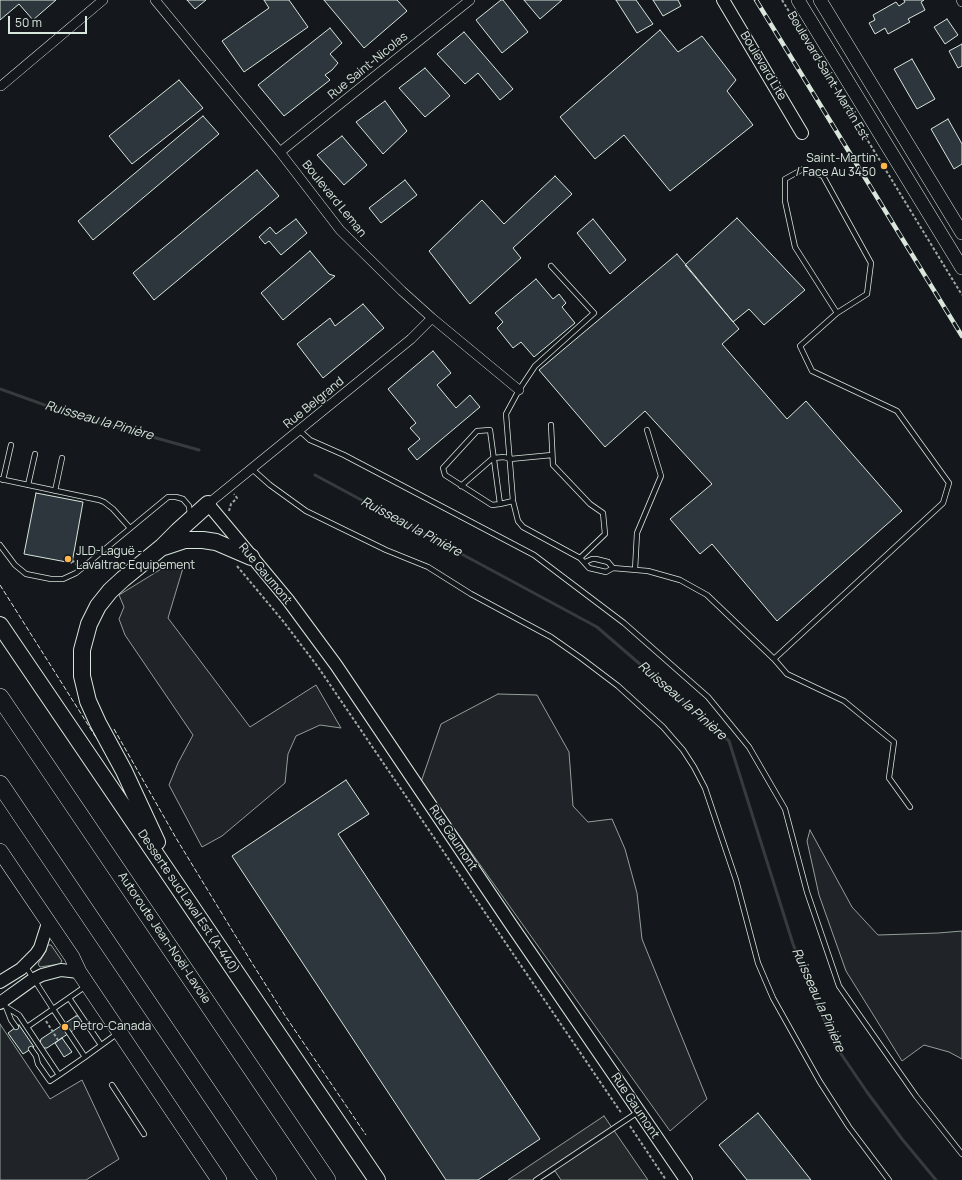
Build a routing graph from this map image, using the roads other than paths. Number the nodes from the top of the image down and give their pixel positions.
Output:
1 (103, 0) edge
2 (155, 0) edge
3 (470, 0) edge
4 (723, 0) edge
5 (798, 0) edge
6 (820, 0) edge
7 (1, 86) edge
8 (802, 133) dead end
9 (280, 152) junction
10 (962, 233) edge
11 (551, 266) dead end
12 (962, 268) edge
13 (838, 313) junction
14 (432, 318) junction
15 (519, 390) junction
16 (551, 425) dead end
17 (647, 430) dead end
18 (300, 431) junction
19 (11, 445) dead end
20 (35, 454) dead end
21 (552, 455) junction
22 (62, 458) dead end
23 (493, 458) junction
24 (510, 459) junction
25 (252, 468) junction
26 (2, 480) edge
27 (28, 485) junction
28 (461, 486) junction
29 (55, 491) junction
30 (513, 502) junction
31 (208, 504) junction
32 (500, 504) junction
33 (190, 513) junction
34 (130, 528) junction
35 (0, 545) edge
36 (162, 547) junction
37 (250, 557) junction
38 (580, 558) junction
39 (584, 562) junction
40 (613, 568) junction
41 (635, 570) junction
42 (0, 625) edge
43 (774, 659) junction
44 (0, 697) edge
45 (0, 784) edge
46 (910, 807) dead end
47 (0, 852) edge
48 (176, 884) junction
49 (48, 923) junction
50 (25, 965) junction
51 (79, 972) junction
52 (34, 979) junction
53 (0, 982) edge
54 (88, 985) junction
55 (69, 998) junction
56 (2, 1002) edge
57 (53, 1009) junction
58 (16, 1027) dead end
59 (27, 1027) junction
60 (119, 1032) junction
61 (101, 1045) junction
62 (31, 1049) dead end
63 (85, 1057) junction
64 (59, 1075) junction
65 (112, 1085) dead end
66 (639, 1111) junction
67 (144, 1134) dead end
68 (962, 1154) edge
69 (218, 1180) edge
70 (268, 1180) edge
71 (327, 1180) edge
72 (377, 1180) edge
73 (536, 1180) edge
74 (686, 1180) edge
75 (889, 1180) edge

1 - 7 street
2 - 9 street, Boulevard Leman
3 - 9 street, Rue Saint-Nicolas
4 - 8 street, Boulevard Lite
5 - 12 main road, Boulevard Saint-Martin Est
6 - 10 main road
9 - 14 street, Boulevard Leman
11 - 15 lane
13 - 13 lane
13 - 43 lane
14 - 15 street, Boulevard Leman
14 - 18 street, Rue Belgrand
15 - 24 lane
16 - 21 lane
17 - 41 lane
18 - 25 street, Rue Belgrand
18 - 68 lane
19 - 26 lane
20 - 27 lane
21 - 24 lane
21 - 38 lane
22 - 29 lane
23 - 24 lane
23 - 28 lane
23 - 28 lane
23 - 32 lane
24 - 30 lane
25 - 31 street, Rue Belgrand
25 - 75 lane
26 - 27 lane
27 - 29 lane
28 - 32 lane
29 - 34 lane
30 - 32 lane
30 - 38 lane
31 - 33 highway
31 - 37 street, Rue Gaumont
33 - 34 lane
33 - 36 highway
34 - 35 lane
36 - 37 highway
36 - 48 highway
37 - 66 street, Rue Gaumont
38 - 39 lane
39 - 40 lane
39 - 40 lane
40 - 41 lane
41 - 43 lane
42 - 48 highway, Desserte sud Laval Est (A-440)
43 - 46 lane
44 - 71 highway, Autoroute Jean-Noël-Lavoie
45 - 70 highway
47 - 49 main road
48 - 72 highway, Desserte sud Laval Est (A-440)
49 - 50 street
49 - 51 main road
50 - 52 lane
50 - 53 street
51 - 52 street
51 - 54 main road
52 - 56 street
52 - 57 lane
54 - 55 lane
54 - 60 main road
55 - 57 lane
55 - 61 lane
56 - 58 lane
56 - 59 lane
57 - 59 lane
57 - 63 lane
59 - 64 lane
60 - 61 lane
60 - 69 main road
61 - 63 lane
62 - 64 lane
63 - 64 lane
65 - 67 lane
66 - 73 lane
66 - 74 street, Rue Gaumont

